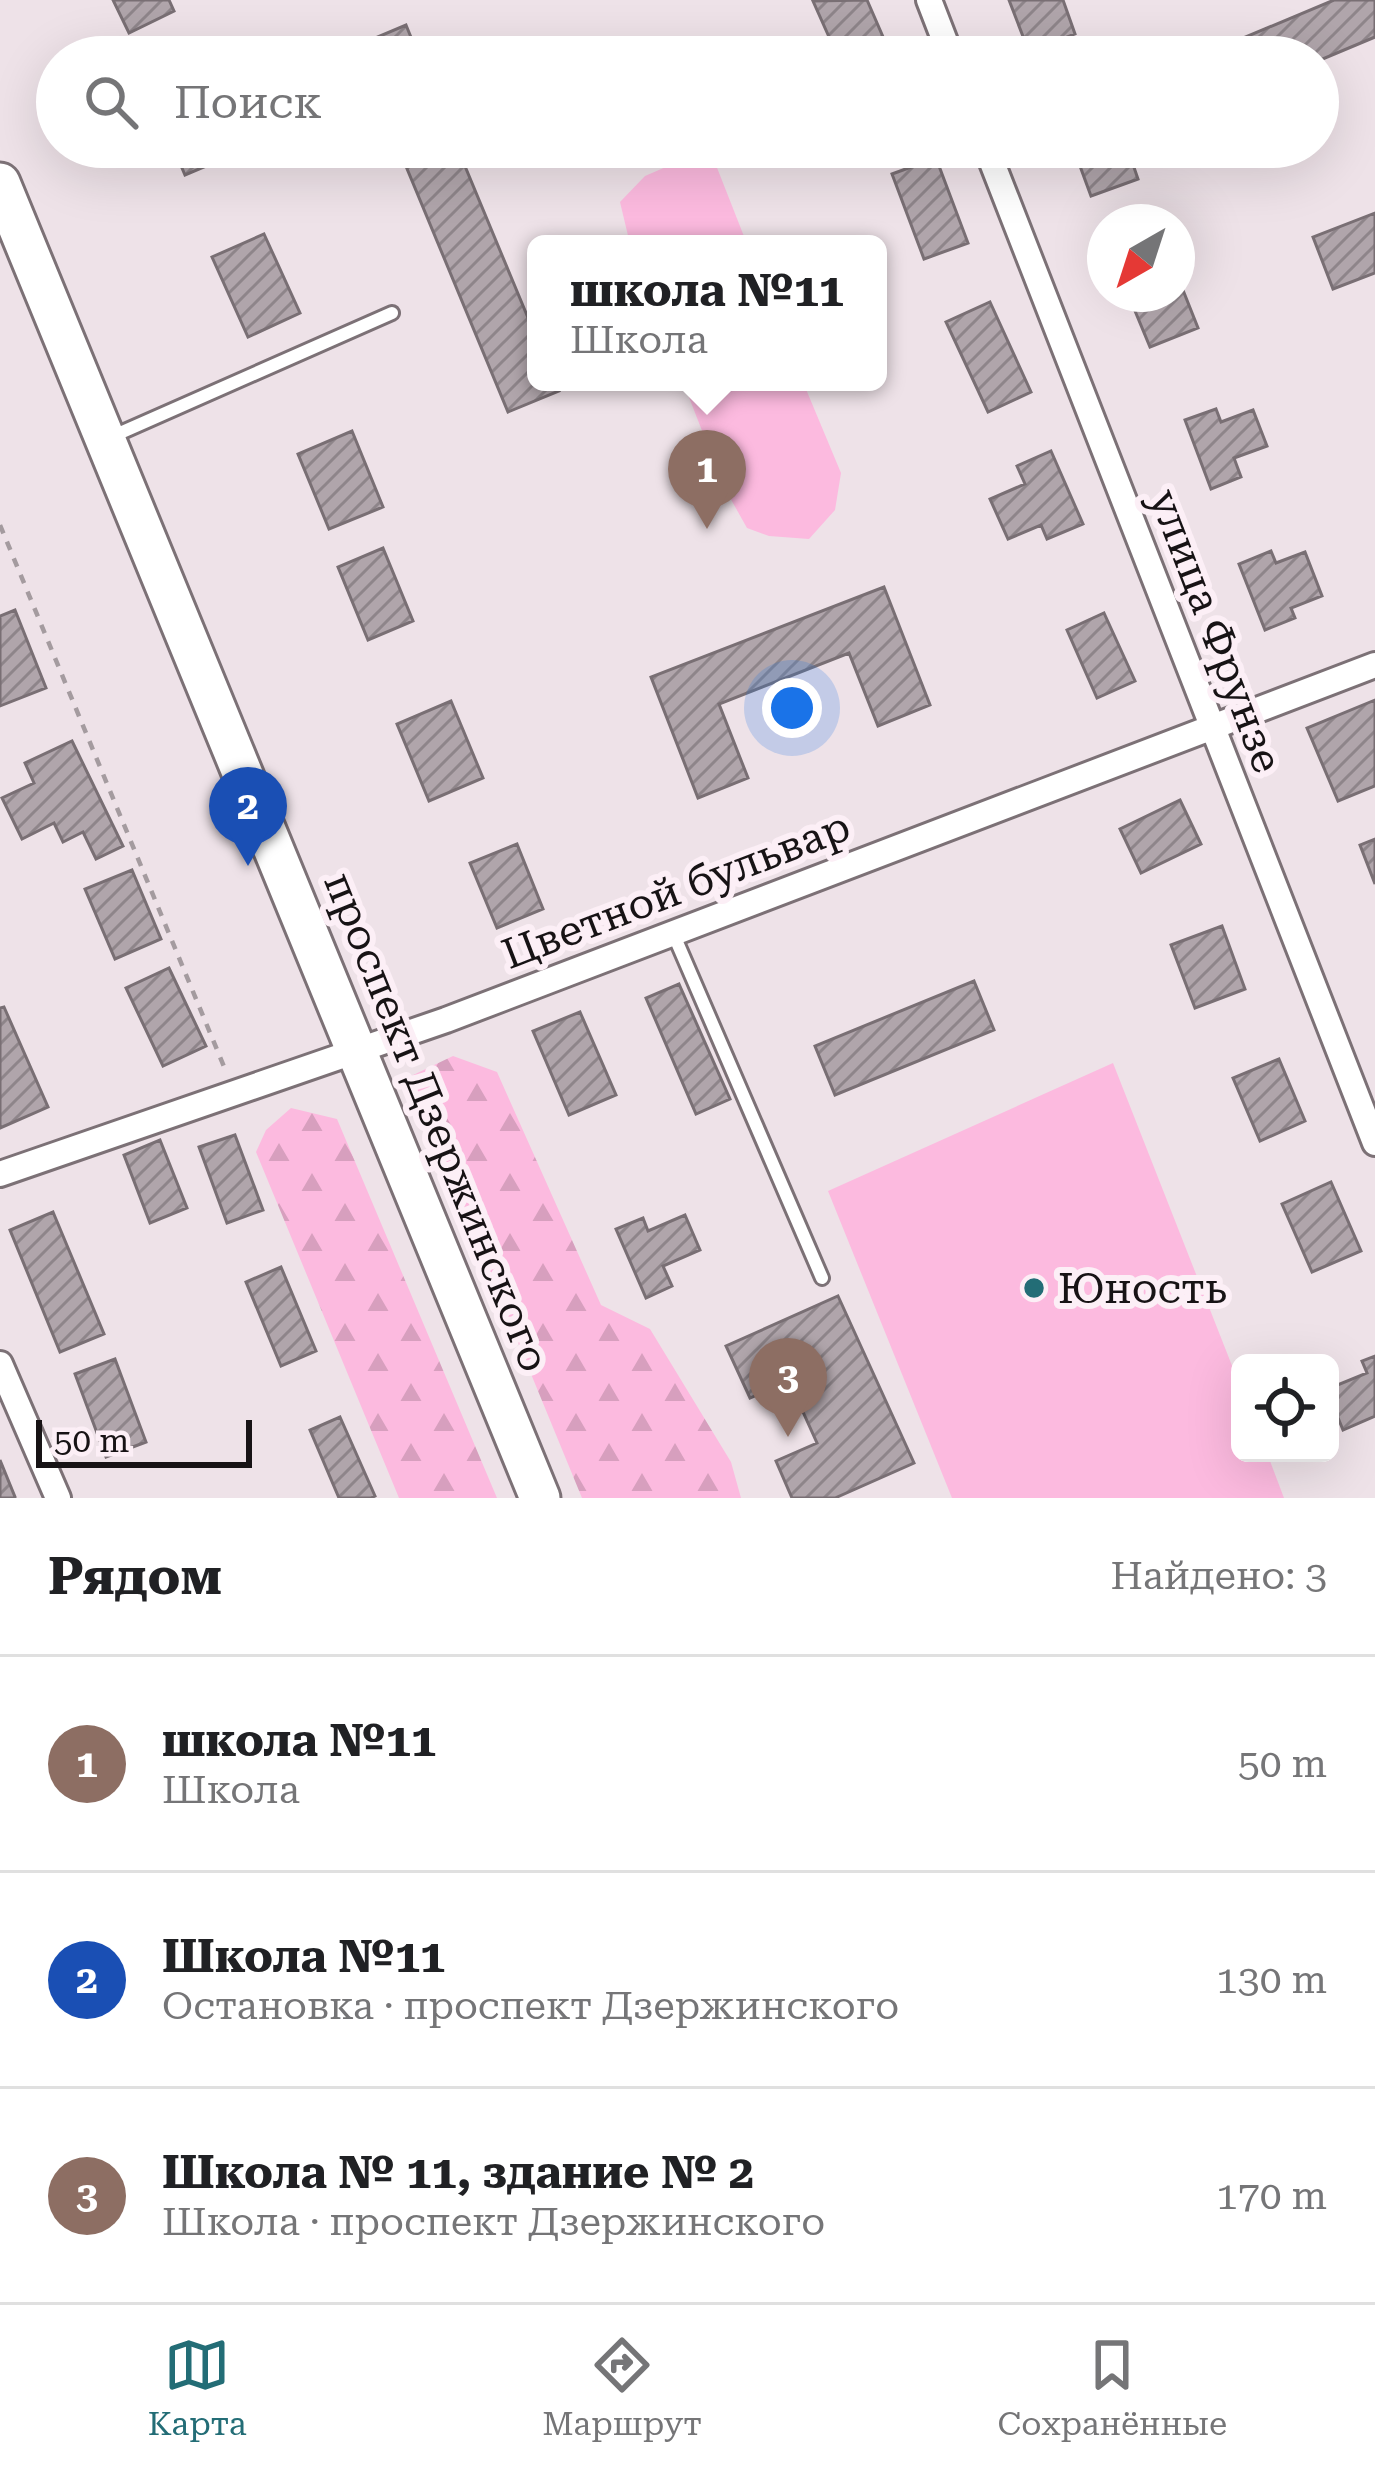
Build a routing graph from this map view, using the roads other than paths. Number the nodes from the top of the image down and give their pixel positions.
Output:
1 (929, 0) edge
2 (943, 36) edge
3 (994, 168) edge
4 (0, 182) edge
5 (392, 314) dead end
6 (104, 440) junction
7 (1375, 665) edge
8 (1212, 727) junction
9 (673, 933) junction
10 (356, 1049) junction
11 (1375, 1144) edge
12 (0, 1174) edge
13 (822, 1278) dead end
14 (0, 1364) edge
15 (58, 1498) edge
16 (540, 1498) edge

1 - 2 street
3 - 8 street, улица Фрунзе
4 - 6 main road, проспект Дзержинского
5 - 6 lane
6 - 10 main road, проспект Дзержинского
7 - 8 street, Цветной бульвар
8 - 9 street, Цветной бульвар
8 - 11 street, улица Фрунзе
9 - 10 street, Цветной бульвар
9 - 13 lane
10 - 12 street, Цветной бульвар
10 - 16 main road, проспект Дзержинского
14 - 15 street

